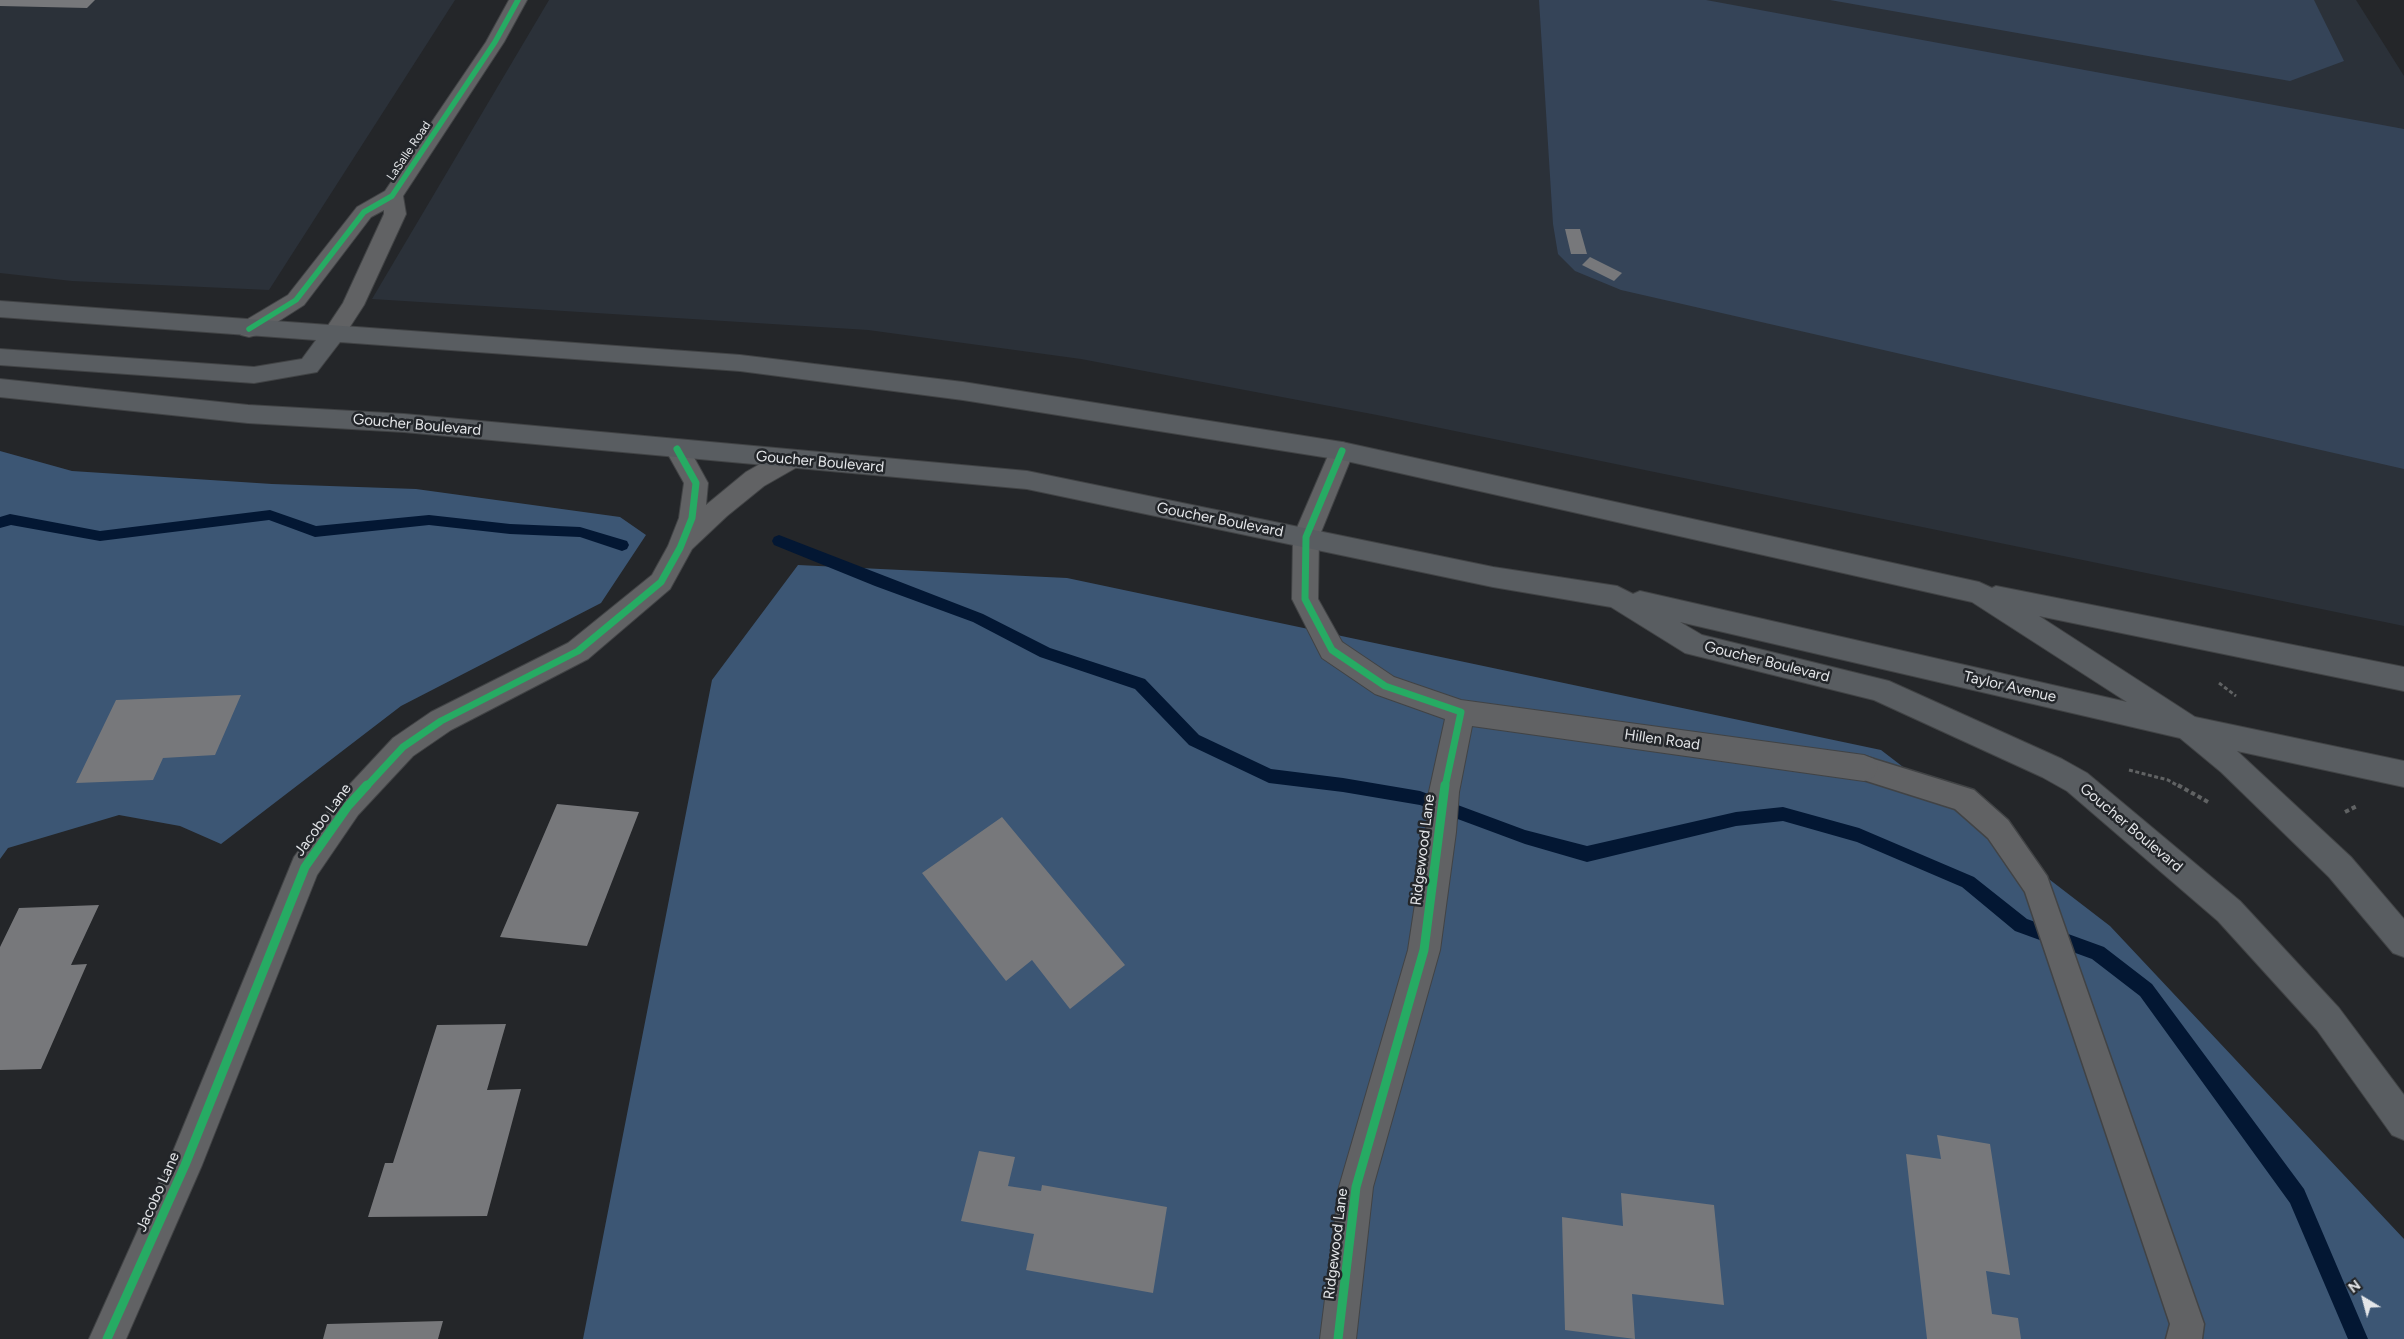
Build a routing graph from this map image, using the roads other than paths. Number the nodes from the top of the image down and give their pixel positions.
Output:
1 (518, 0) edge
2 (392, 196) junction
3 (0, 310) edge
4 (249, 329) junction
5 (334, 333) junction
6 (0, 357) edge
7 (0, 388) edge
8 (677, 449) junction
9 (1342, 451) junction
10 (790, 459) junction
11 (1306, 537) junction
12 (680, 548) junction
13 (1979, 593) junction
14 (1617, 597) junction
15 (2404, 679) edge
16 (1461, 712) junction
17 (2188, 728) junction
18 (1864, 768) joint
19 (2404, 774) edge
20 (2404, 942) edge
21 (2404, 1123) edge
22 (108, 1339) edge
23 (1338, 1339) edge
24 (2184, 1339) edge

1 - 2 street, LaSalle Road
2 - 4 street, LaSalle Road
2 - 5 street, LaSalle Road
3 - 4 main road
4 - 5 main road
5 - 6 main road
5 - 9 main road
7 - 8 main road, Goucher Boulevard
8 - 10 main road, Goucher Boulevard
8 - 12 street, Jacobo Lane
9 - 11 street
9 - 13 main road
10 - 11 main road, Goucher Boulevard
10 - 12 street, Jacobo Lane
11 - 14 main road, Goucher Boulevard
11 - 16 street
12 - 22 street, Jacobo Lane
13 - 15 main road
13 - 17 main road
14 - 17 main road, Taylor Avenue
14 - 21 main road, Goucher Boulevard
16 - 18 street, Hillen Road
16 - 23 street, Ridgewood Lane
17 - 19 main road, Taylor Avenue
17 - 20 main road
18 - 24 lane

